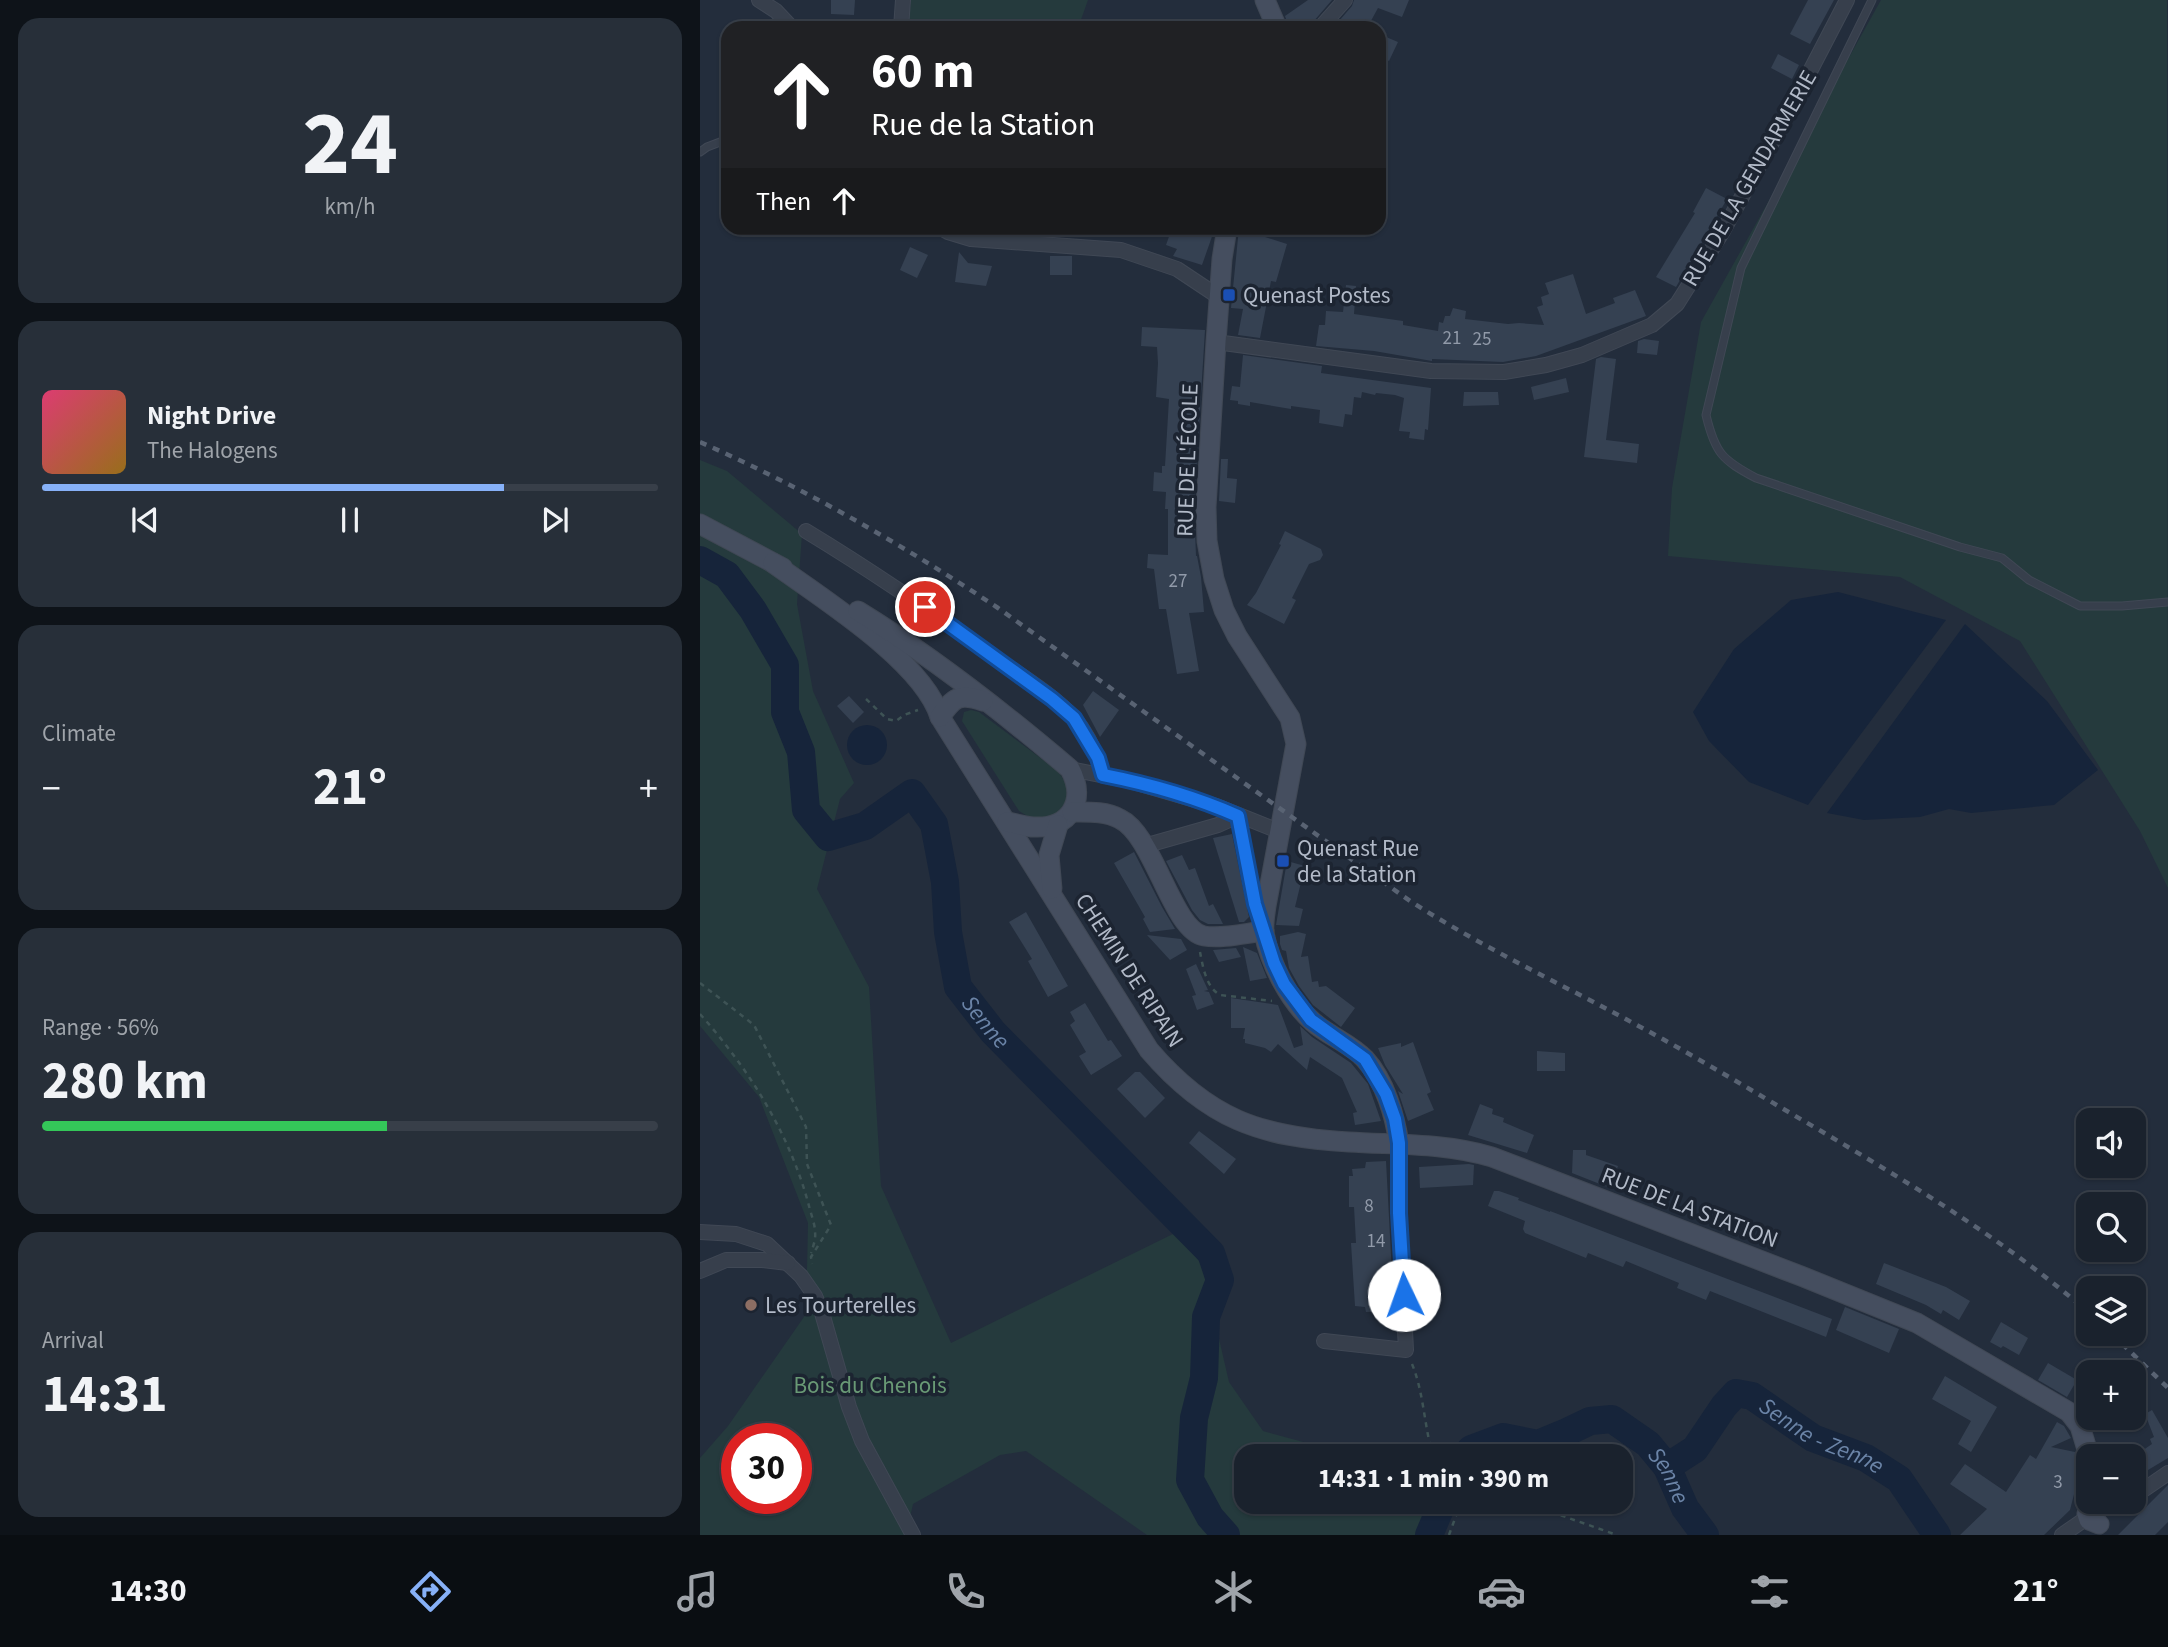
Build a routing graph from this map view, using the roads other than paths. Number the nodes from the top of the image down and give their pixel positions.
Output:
1 (760, 0) edge
2 (903, 0) edge
3 (1265, 0) edge
4 (1345, 0) edge
5 (1847, 0) edge
6 (1872, 0) edge
7 (785, 21) edge
8 (902, 21) edge
9 (1275, 21) edge
10 (1326, 21) edge
11 (721, 142) edge
12 (700, 152) edge
13 (960, 235) edge
14 (1226, 235) edge
15 (1220, 297) junction
16 (1216, 342) junction
17 (700, 524) edge
18 (806, 531) dead end
19 (773, 563) junction
20 (2168, 602) edge
21 (984, 701) junction
22 (938, 710) junction
23 (1070, 769) junction
24 (1103, 775) junction
25 (1238, 816) junction
26 (1065, 818) junction
27 (1007, 821) junction
28 (1281, 832) junction
29 (1144, 846) junction
30 (1053, 897) junction
31 (1264, 931) junction
32 (1399, 1143) junction
33 (700, 1232) edge
34 (788, 1263) junction
35 (700, 1271) edge
36 (1324, 1341) dead end
37 (2085, 1444) edge
38 (2168, 1474) edge
39 (2146, 1488) edge
40 (2098, 1515) edge
41 (913, 1535) edge
42 (2062, 1535) edge

1 - 7 street
2 - 8 street
3 - 9 street
4 - 10 street
5 - 16 street, RUE DE LA GENDARMERIE
6 - 20 lane
11 - 12 lane
13 - 15 street
14 - 15 street, RUE DE L'ÉCOLE
15 - 16 street, RUE DE L'ÉCOLE
16 - 28 street, RUE DE L'ÉCOLE
17 - 19 street, CHEMIN DE RIPAIN
18 - 24 street
19 - 21 street, CHEMIN DE RIPAIN
19 - 22 street, CHEMIN DE RIPAIN
21 - 22 street
21 - 23 street, CHEMIN DE RIPAIN
22 - 27 street, CHEMIN DE RIPAIN
23 - 24 street
23 - 26 street
24 - 25 street
25 - 28 street
25 - 29 street
25 - 31 street
26 - 27 street
26 - 29 street
26 - 30 street, CHEMIN DE RIPAIN
27 - 30 street, CHEMIN DE RIPAIN
28 - 31 street, RUE DE L'ÉCOLE
29 - 31 street
30 - 32 street, CHEMIN DE RIPAIN
31 - 32 street
32 - 36 street
32 - 37 street, RUE DE LA STATION
33 - 34 street
34 - 35 street
34 - 41 street
38 - 39 street
40 - 42 street

